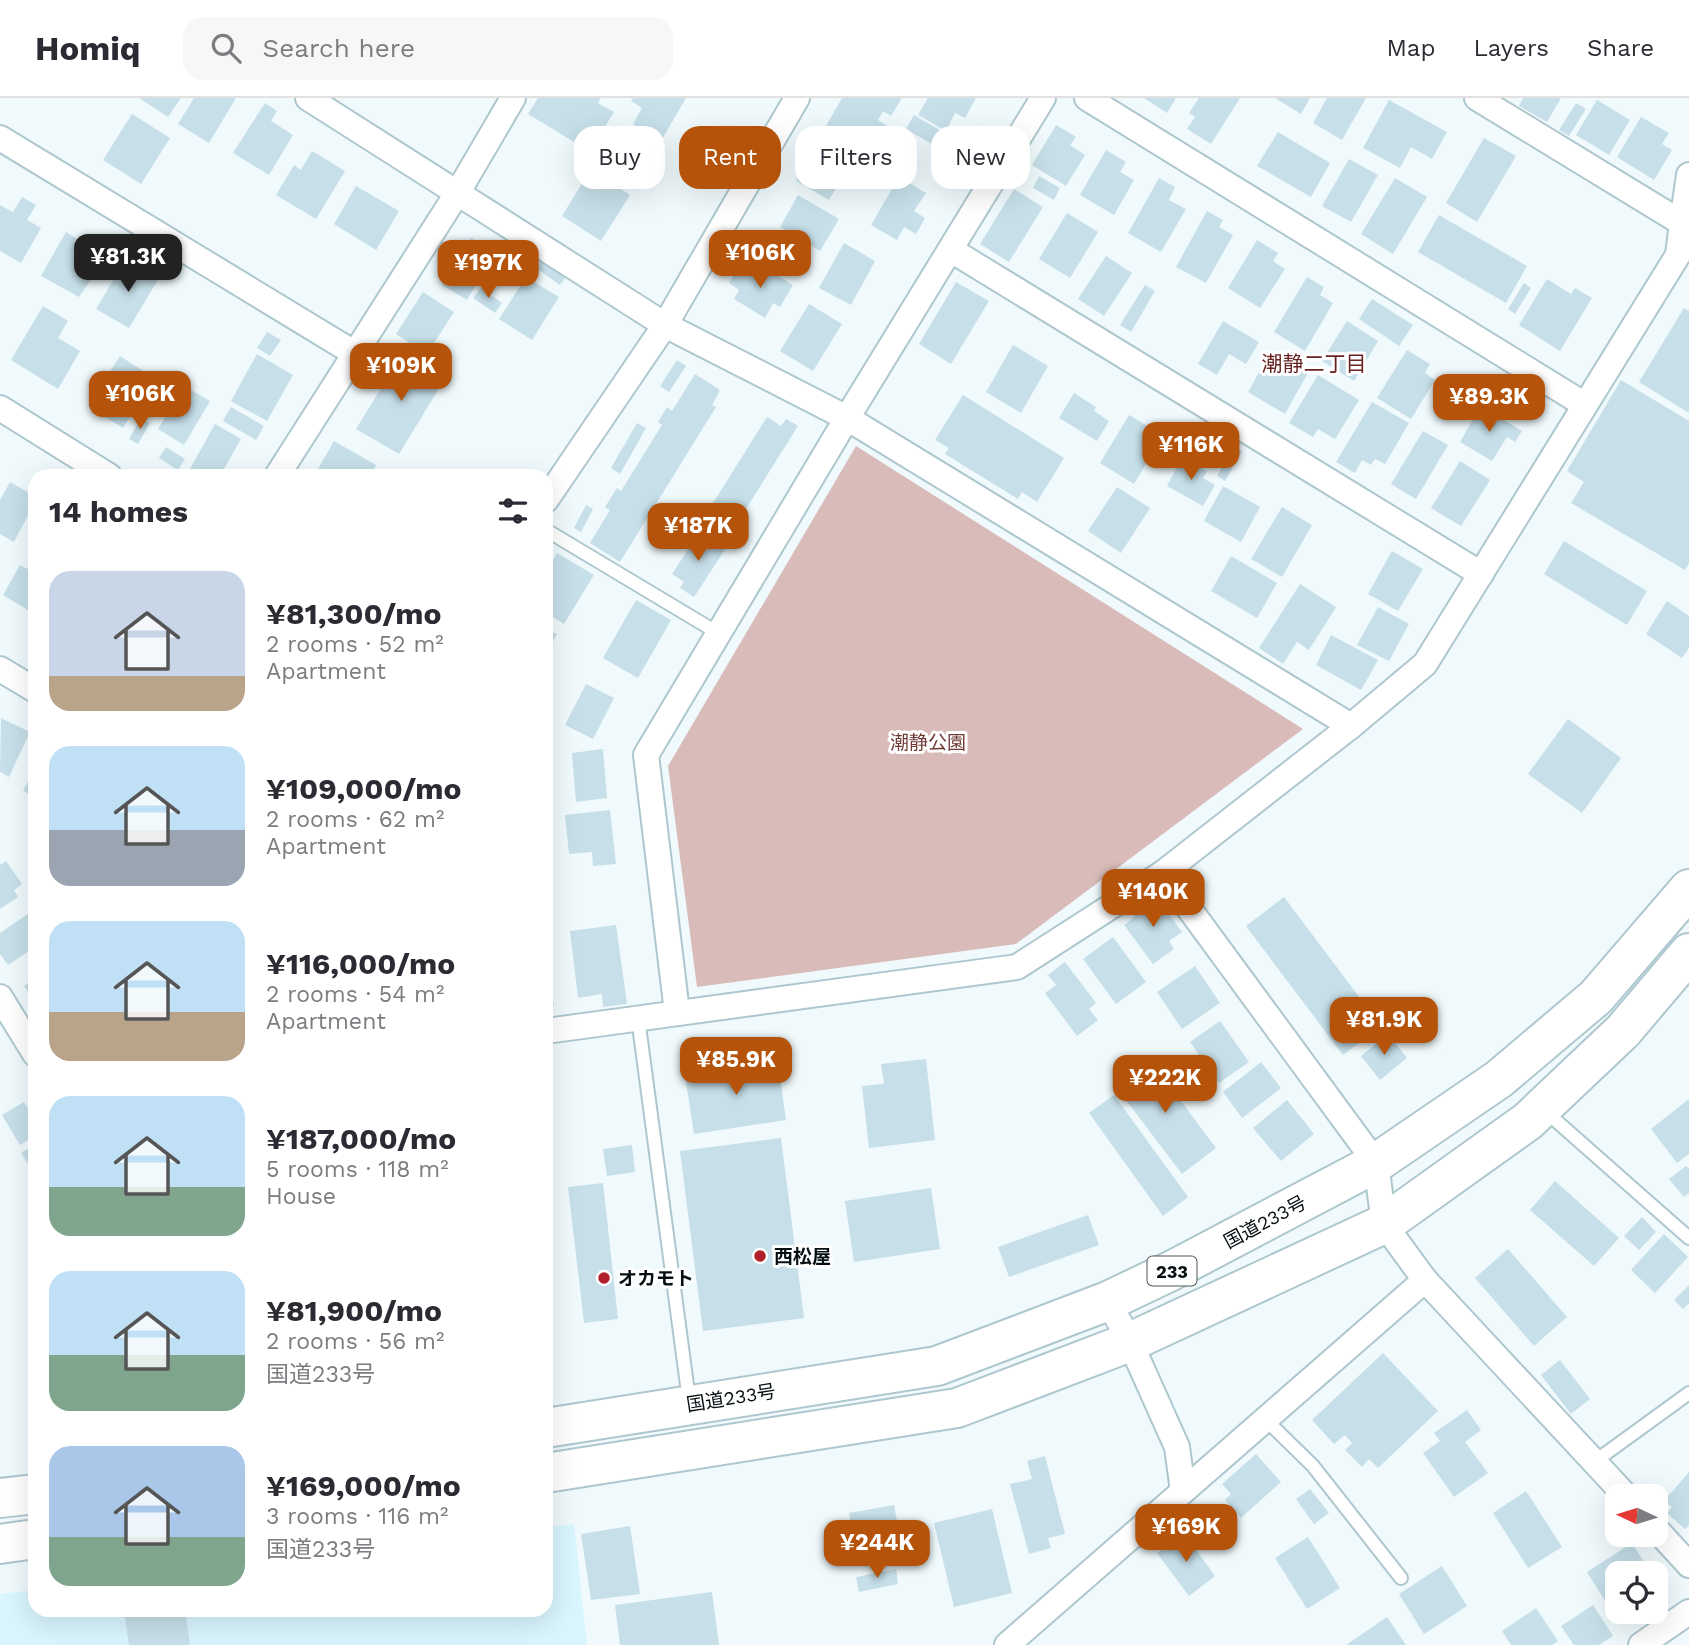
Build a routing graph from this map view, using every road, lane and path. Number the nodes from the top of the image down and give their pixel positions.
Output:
1 (308, 98) edge
2 (513, 98) edge
3 (797, 98) edge
4 (1043, 98) edge
5 (1087, 98) edge
6 (1477, 98) edge
7 (0, 138) edge
8 (1689, 176) edge
9 (458, 192) junction
10 (1682, 223) junction
11 (951, 250) junction
12 (665, 325) junction
13 (354, 353) junction
14 (1586, 405) junction
15 (0, 408) edge
16 (847, 418) junction
17 (97, 469) edge
18 (281, 469) edge
19 (553, 490) edge
20 (553, 534) edge
21 (1481, 574) junction
22 (718, 633) junction
23 (0, 669) edge
24 (28, 686) edge
25 (1351, 726) junction
26 (1163, 873) junction
27 (1689, 889) edge
28 (1689, 953) edge
29 (0, 997) edge
30 (677, 1012) junction
31 (638, 1018) junction
32 (553, 1030) edge
33 (28, 1043) edge
34 (1541, 1108) junction
35 (1376, 1163) junction
36 (1384, 1224) junction
37 (1689, 1238) edge
38 (1425, 1280) junction
39 (1108, 1301) junction
40 (1130, 1342) junction
41 (1689, 1393) edge
42 (689, 1404) junction
43 (1265, 1419) junction
44 (553, 1427) edge
45 (1594, 1462) junction
46 (553, 1472) edge
47 (1615, 1484) edge
48 (1182, 1491) junction
49 (28, 1495) edge
50 (0, 1498) edge
51 (28, 1540) edge
52 (1668, 1542) edge
53 (0, 1544) edge
54 (1689, 1565) edge
55 (1401, 1577) dead end
56 (1689, 1612) edge
57 (1007, 1645) edge
58 (1641, 1645) edge

1 - 9 street
2 - 9 street
3 - 12 street
4 - 11 street
5 - 14 street
6 - 10 street
7 - 13 street
8 - 10 street
9 - 12 street
9 - 13 street
10 - 14 street
11 - 16 street
11 - 21 street
12 - 16 street
12 - 19 street
13 - 18 street
14 - 21 street
15 - 17 street
16 - 22 street
16 - 25 street
20 - 22 lane
21 - 25 street
22 - 30 street
23 - 24 street
25 - 26 street
26 - 30 street
26 - 35 street
27 - 35 highway, 国道233号 / 233
28 - 34 highway, 233
29 - 33 street
30 - 31 street
31 - 32 street
31 - 42 lane
34 - 36 highway, 233
34 - 37 lane
35 - 36 street
35 - 39 highway, 国道233号 / 233
36 - 38 street
36 - 40 highway, 233
38 - 43 street
38 - 45 street
39 - 40 street
39 - 42 highway, 国道233号 / 233
40 - 46 highway, 233
40 - 48 street
41 - 45 lane
42 - 44 highway, 国道233号 / 233
43 - 48 street
43 - 55 lane
45 - 47 street
48 - 57 street
49 - 50 highway
51 - 53 highway
52 - 54 street
56 - 58 street

